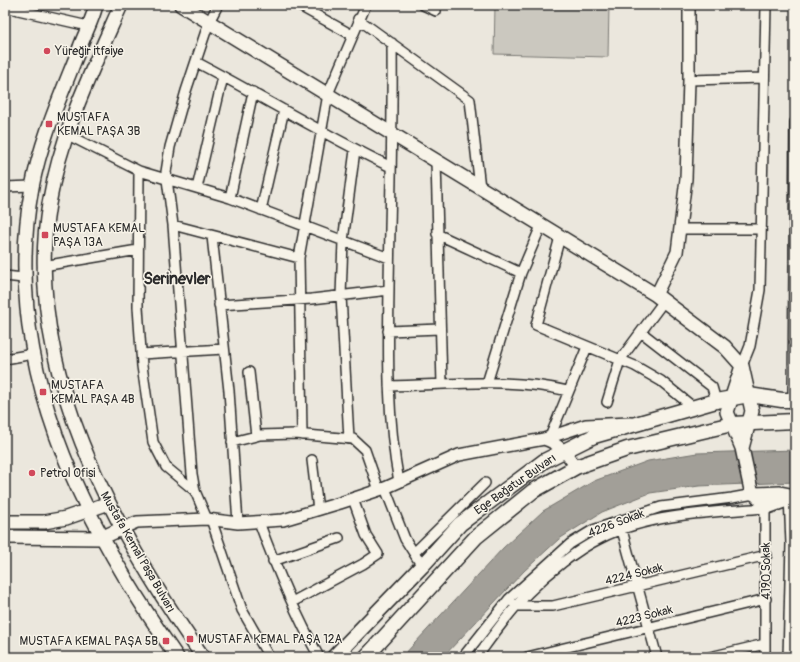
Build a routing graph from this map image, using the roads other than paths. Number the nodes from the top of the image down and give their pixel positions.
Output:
1 (96, 5) edge
2 (121, 5) edge
3 (181, 5) edge
4 (218, 5) edge
5 (298, 5) edge
6 (366, 5) edge
7 (424, 5) edge
8 (689, 5) edge
9 (766, 5) edge
10 (5, 6) edge
11 (436, 11) dead end
12 (358, 19) junction
13 (210, 22) junction
14 (88, 26) junction
15 (352, 35) junction
16 (392, 43) junction
17 (196, 62) junction
18 (223, 77) junction
19 (764, 78) junction
20 (689, 80) junction
21 (254, 92) junction
22 (328, 94) junction
23 (284, 110) junction
24 (795, 122) edge
25 (322, 131) junction
26 (66, 134) junction
27 (393, 136) junction
28 (356, 150) junction
29 (795, 159) edge
30 (436, 161) junction
31 (391, 167) junction
32 (139, 171) junction
33 (167, 179) junction
34 (32, 186) junction
35 (5, 187) edge
36 (197, 188) junction
37 (480, 188) junction
38 (230, 198) junction
39 (261, 210) junction
40 (794, 215) edge
41 (173, 225) junction
42 (305, 226) junction
43 (541, 226) junction
44 (680, 229) junction
45 (761, 229) junction
46 (437, 234) junction
47 (212, 236) junction
48 (560, 237) junction
49 (343, 241) junction
50 (138, 250) junction
51 (299, 258) junction
52 (389, 258) junction
53 (43, 266) junction
54 (794, 268) edge
55 (521, 273) junction
56 (5, 276) edge
57 (23, 278) junction
58 (389, 290) junction
59 (341, 296) junction
60 (660, 298) junction
61 (301, 300) junction
62 (219, 305) junction
63 (440, 329) junction
64 (388, 331) junction
65 (641, 332) junction
66 (794, 344) edge
67 (587, 347) junction
68 (224, 349) junction
69 (182, 351) junction
70 (33, 354) junction
71 (141, 354) junction
72 (5, 359) edge
73 (620, 360) junction
74 (742, 366) junction
75 (250, 372) dead end
76 (487, 383) junction
77 (442, 384) junction
78 (389, 386) junction
79 (568, 391) junction
80 (749, 395) junction
81 (731, 398) junction
82 (794, 400) edge
83 (716, 401) junction
84 (607, 402) dead end
85 (693, 407) junction
86 (795, 421) edge
87 (748, 422) junction
88 (638, 423) junction
89 (732, 424) junction
90 (302, 435) junction
91 (256, 436) junction
92 (547, 438) junction
93 (349, 439) junction
94 (232, 442) junction
95 (742, 448) junction
96 (564, 451) junction
97 (312, 460) dead end
98 (576, 467) junction
99 (399, 482) junction
100 (485, 483) dead end
101 (382, 489) junction
102 (195, 491) junction
103 (752, 492) junction
104 (792, 497) edge
105 (354, 499) junction
106 (110, 503) junction
107 (766, 508) junction
108 (318, 510) junction
109 (88, 511) junction
110 (209, 519) junction
111 (5, 522) edge
112 (259, 522) junction
113 (238, 523) junction
114 (123, 528) junction
115 (622, 530) junction
116 (5, 537) edge
117 (101, 538) junction
118 (339, 538) dead end
119 (793, 544) edge
120 (414, 553) junction
121 (767, 555) junction
122 (273, 561) junction
123 (422, 566) junction
124 (638, 586) junction
125 (509, 599) junction
126 (766, 599) junction
127 (292, 602) junction
128 (516, 606) junction
129 (650, 627) junction
130 (765, 644) junction
131 (792, 644) edge
132 (177, 657) edge
133 (203, 657) edge
134 (269, 657) edge
135 (319, 657) edge
136 (334, 657) edge
137 (366, 657) edge
138 (463, 657) edge
139 (477, 657) edge
140 (527, 657) edge
141 (657, 657) edge
142 (710, 657) edge
143 (765, 657) edge
144 (788, 657) edge

1 - 14 main road, Mustafa Kemal Paşa Bulvarı
2 - 26 main road, Mustafa Kemal Paşa Bulvarı
3 - 13 main road
4 - 13 street
5 - 15 street
6 - 12 street
7 - 11 street
8 - 20 street
9 - 19 street
10 - 14 street
12 - 15 street
12 - 16 street
13 - 17 street
13 - 22 main road
14 - 34 main road, Mustafa Kemal Paşa Bulvarı
15 - 22 street
16 - 27 street
16 - 37 street
17 - 18 street
17 - 33 street
18 - 21 street
18 - 36 street
19 - 20 street
19 - 45 street
20 - 44 street
21 - 23 street
21 - 38 street
22 - 25 street
22 - 27 main road
23 - 25 street
23 - 39 street
24 - 29 street
25 - 28 street
25 - 42 street
26 - 32 street
26 - 53 main road, Mustafa Kemal Paşa Bulvarı
27 - 30 main road
27 - 31 street
28 - 31 street
28 - 49 street
29 - 40 street
30 - 37 main road
30 - 46 street
31 - 52 street
32 - 33 street
32 - 50 street
33 - 36 street
33 - 41 street
34 - 35 street
34 - 57 main road, Mustafa Kemal Paşa Bulvarı
36 - 38 street
37 - 43 main road
38 - 39 street
39 - 42 street
40 - 54 street
41 - 47 street
41 - 69 street
42 - 49 street
42 - 51 street
43 - 48 main road
43 - 55 street
44 - 45 street
44 - 60 street
45 - 74 street
46 - 55 street
46 - 63 street
47 - 51 street
47 - 62 street
48 - 60 main road
48 - 67 street
49 - 52 street
49 - 59 street
50 - 53 street
50 - 71 street
51 - 61 street
52 - 58 street
53 - 106 main road, Mustafa Kemal Paşa Bulvarı
54 - 66 street
55 - 76 street
56 - 57 street
57 - 70 main road, Mustafa Kemal Paşa Bulvarı
58 - 59 street
58 - 64 street
59 - 61 street
59 - 93 street
60 - 65 street
60 - 74 main road
61 - 62 street
61 - 90 street
62 - 68 street
63 - 64 street
63 - 77 street
64 - 78 street
65 - 73 street
65 - 83 street
66 - 82 street
67 - 73 street
67 - 79 street
68 - 69 street
68 - 94 street
69 - 71 street
69 - 102 street
70 - 72 street
70 - 109 main road, Mustafa Kemal Paşa Bulvarı
71 - 102 street
73 - 84 street
73 - 85 street
74 - 80 main road
74 - 81 main road
75 - 91 street
76 - 77 street
76 - 79 street
77 - 78 street
78 - 99 street
79 - 92 street
80 - 81 main road, Ege Bağatur Bulvarı
80 - 82 main road, Ege Bağatur Bulvarı
80 - 87 main road
81 - 83 main road, Ege Bağatur Bulvarı
81 - 89 main road
83 - 85 main road, Ege Bağatur Bulvarı
85 - 88 main road, Ege Bağatur Bulvarı
86 - 87 main road, Ege Bağatur Bulvarı
87 - 89 main road, Ege Bağatur Bulvarı
87 - 95 main road
88 - 92 street
88 - 96 main road, Ege Bağatur Bulvarı
89 - 95 main road
89 - 98 main road, Ege Bağatur Bulvarı
90 - 91 street
90 - 93 street
91 - 94 street
92 - 96 street
92 - 99 street
93 - 101 street
94 - 113 street
95 - 103 main road
96 - 98 street
96 - 123 main road, Ege Bağatur Bulvarı
97 - 108 street
98 - 137 main road, Ege Bağatur Bulvarı
99 - 101 street
100 - 120 street
101 - 105 street
101 - 120 street
102 - 110 street
103 - 104 main road, 4226 Sokak
103 - 107 main road
103 - 125 street, 4226 Sokak
104 - 107 main road
104 - 119 street
105 - 108 street
105 - 127 street
106 - 109 main road
106 - 114 main road, Mustafa Kemal Paşa Bulvarı
107 - 115 street
107 - 121 street, 4190 Sokak
108 - 112 street
109 - 111 main road
109 - 117 main road, Mustafa Kemal Paşa Bulvarı
110 - 113 street
110 - 114 street
110 - 134 street
112 - 113 street
112 - 122 street
114 - 117 main road
114 - 133 main road, Mustafa Kemal Paşa Bulvarı
115 - 124 street
115 - 128 street
116 - 117 main road
117 - 132 main road, Mustafa Kemal Paşa Bulvarı
118 - 122 street
119 - 131 street
120 - 123 street
121 - 124 street, 4224 Sokak
121 - 126 street, 4190 Sokak
122 - 127 street
123 - 136 main road, Ege Bağatur Bulvarı
124 - 128 street, 4224 Sokak
124 - 129 street
125 - 128 street
125 - 138 street, 4226 Sokak
126 - 129 street, 4223 Sokak
126 - 130 street, 4190 Sokak
127 - 135 street
128 - 139 street
129 - 140 street, 4223 Sokak
129 - 141 street
130 - 142 street
130 - 143 street, 4190 Sokak
131 - 144 street

